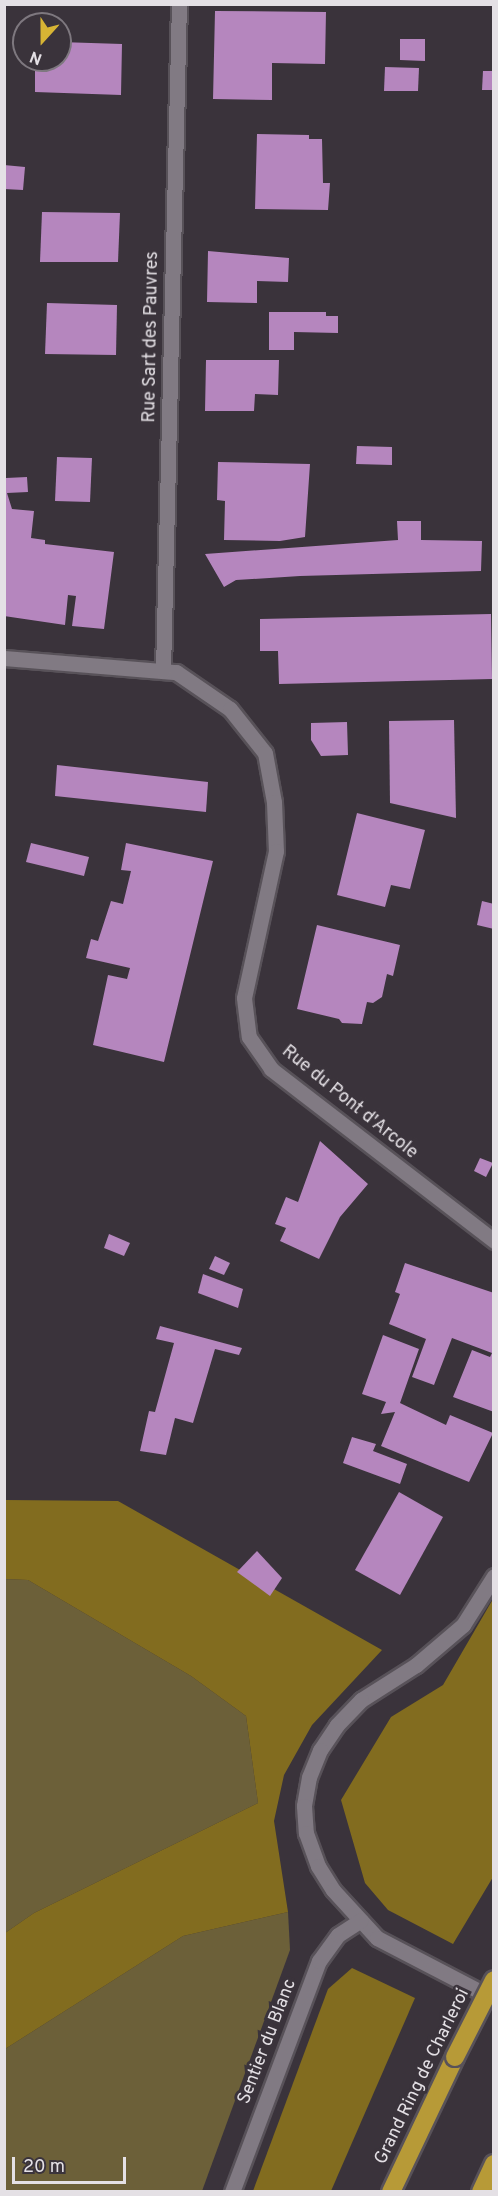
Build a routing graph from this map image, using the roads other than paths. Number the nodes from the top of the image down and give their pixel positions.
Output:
1 (179, 4) edge
2 (4, 658) edge
3 (163, 671) junction
4 (494, 1240) edge
5 (494, 1576) edge
6 (361, 1920) junction
7 (494, 1980) edge
8 (494, 1999) edge
9 (494, 2164) edge
10 (232, 2192) edge
11 (391, 2192) edge
12 (481, 2192) edge

1 - 3 street, Rue Sart des Pauvres
2 - 3 street, Rue du Pont d'Arcole
3 - 4 street, Rue du Pont d'Arcole
5 - 6 street
6 - 8 street
6 - 10 street, Sentier du Blanc
7 - 11 highway, Grand Ring de Charleroi, bridge
9 - 12 highway

